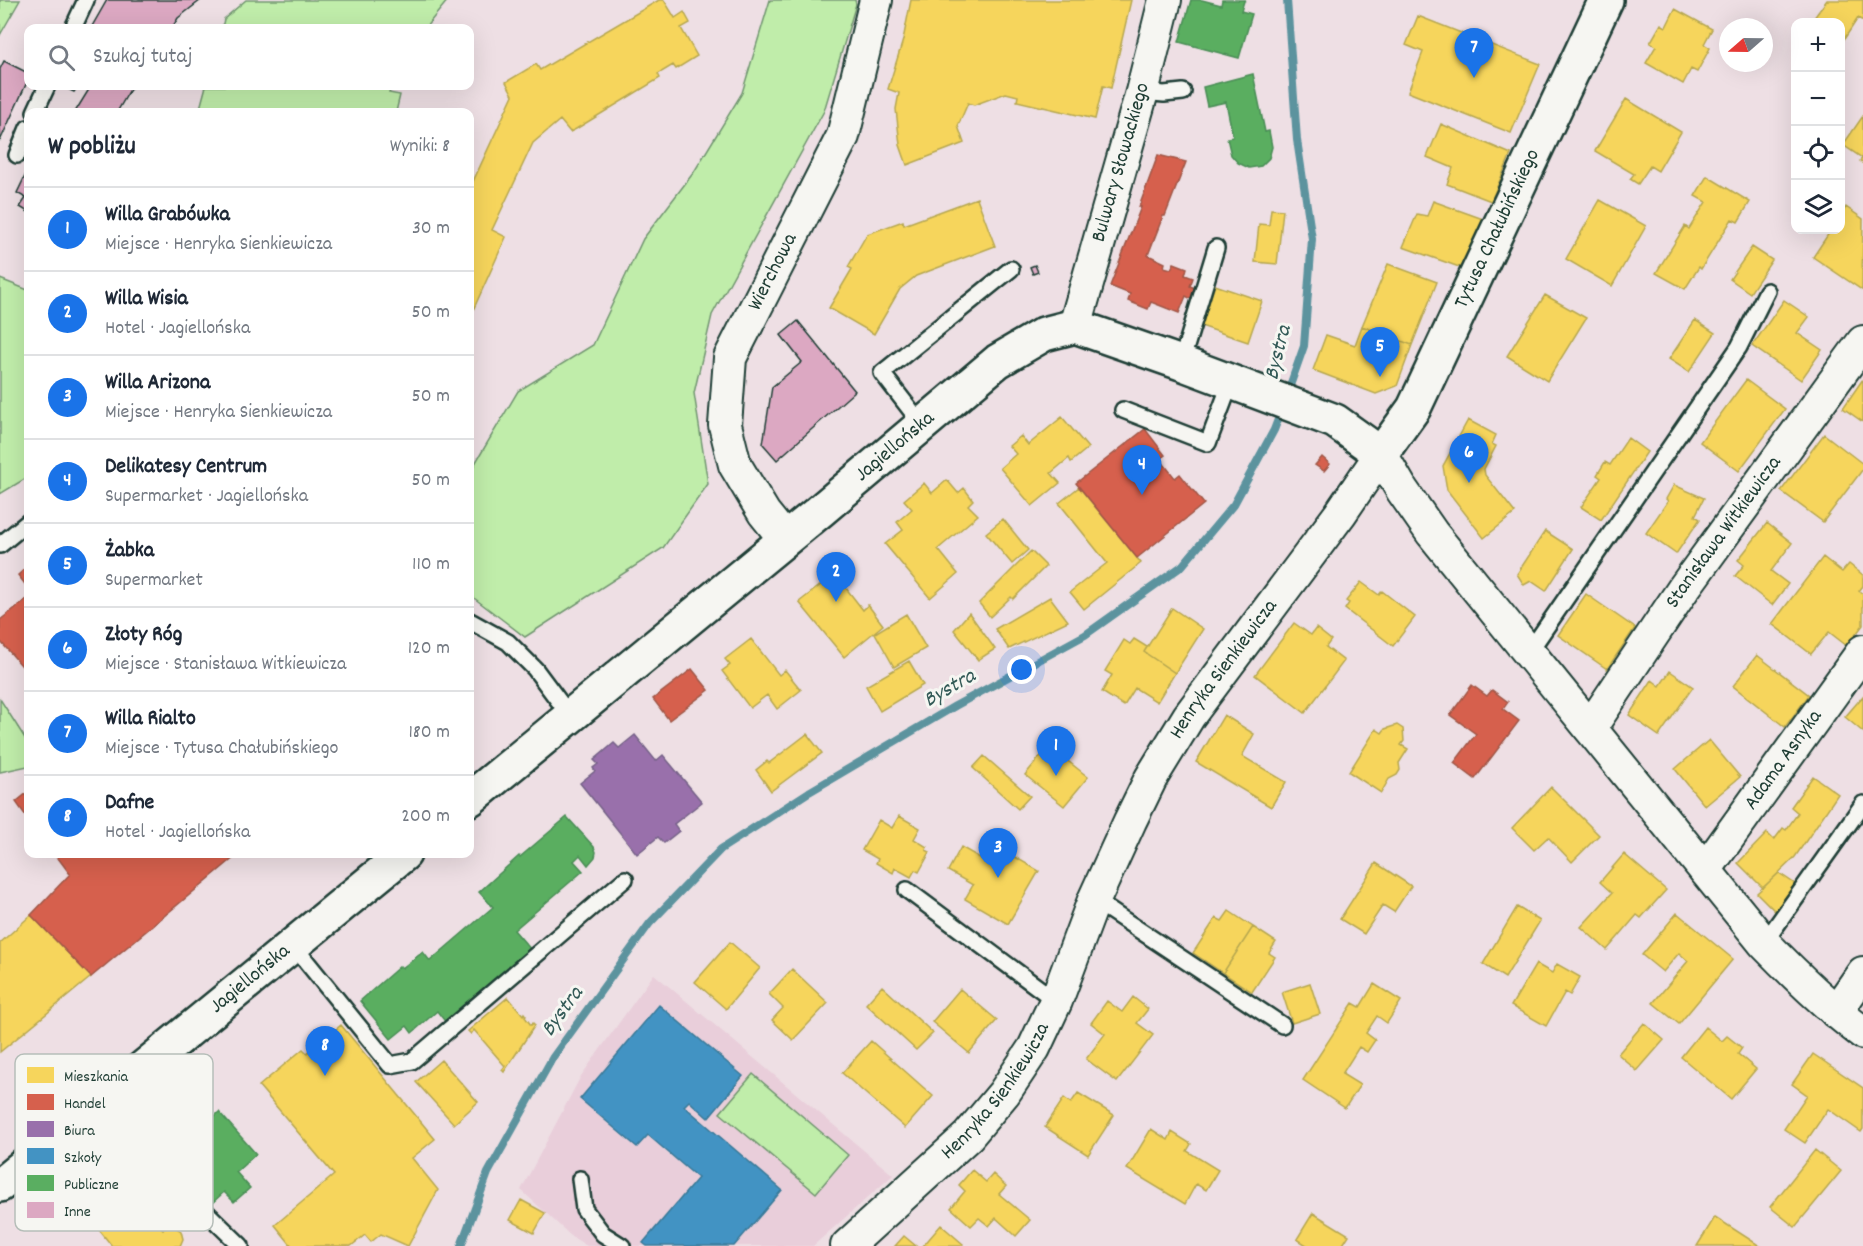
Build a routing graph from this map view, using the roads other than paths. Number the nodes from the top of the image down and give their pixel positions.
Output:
1 (86, 0) edge
2 (876, 0) edge
3 (1165, 0) edge
4 (1606, 0) edge
5 (75, 24) edge
6 (46, 90) edge
7 (1142, 92) junction
8 (1183, 92) dead end
9 (37, 108) edge
10 (24, 138) edge
11 (17, 155) dead end
12 (1215, 248) dead end
13 (1011, 269) dead end
14 (1767, 291) dead end
15 (1075, 326) junction
16 (1863, 342) edge
17 (1181, 363) junction
18 (1237, 385) junction
19 (1123, 410) dead end
20 (923, 426) junction
21 (1381, 454) junction
22 (24, 525) edge
23 (785, 539) junction
24 (0, 545) edge
25 (474, 623) edge
26 (1863, 651) edge
27 (1528, 652) junction
28 (570, 716) junction
29 (1590, 728) junction
30 (474, 796) edge
31 (1863, 804) edge
32 (399, 858) edge
33 (1705, 870) junction
34 (625, 879) dead end
35 (907, 890) dead end
36 (1094, 900) junction
37 (1764, 943) junction
38 (292, 945) junction
39 (1863, 973) edge
40 (1056, 1001) junction
41 (1836, 1012) junction
42 (1282, 1025) dead end
43 (1863, 1033) edge
44 (160, 1054) edge
45 (15, 1173) edge
46 (580, 1179) dead end
47 (0, 1185) edge
48 (213, 1219) edge
49 (241, 1246) edge
50 (621, 1246) edge
51 (847, 1246) edge

1 - 5 lane
2 - 23 street, Wierchowa
3 - 7 street, Bulwary Słowackiego
4 - 21 street, Tytusa Chałubińskiego
6 - 9 lane
7 - 8 lane
7 - 15 street, Bulwary Słowackiego
10 - 11 lane
12 - 17 lane
13 - 20 lane
14 - 27 lane
15 - 17 street
15 - 20 street, Jagiellońska
16 - 29 street, Stanisława Witkiewicza
17 - 18 street
18 - 19 lane
18 - 21 street
20 - 23 street, Jagiellońska
21 - 27 street
21 - 36 street, Henryka Sienkiewicza
22 - 24 lane
23 - 28 street, Jagiellońska
25 - 28 lane
26 - 33 street, Adama Asnyka
27 - 29 street
28 - 30 street, Jagiellońska
29 - 33 street
31 - 37 lane
32 - 38 street, Jagiellońska
33 - 37 street
34 - 38 lane
35 - 40 lane
36 - 40 street, Henryka Sienkiewicza
36 - 42 lane
37 - 41 street
38 - 44 street, Jagiellońska
39 - 41 street
40 - 51 street, Henryka Sienkiewicza
41 - 43 street
45 - 47 street, Jagiellońska
46 - 50 lane
48 - 49 lane

